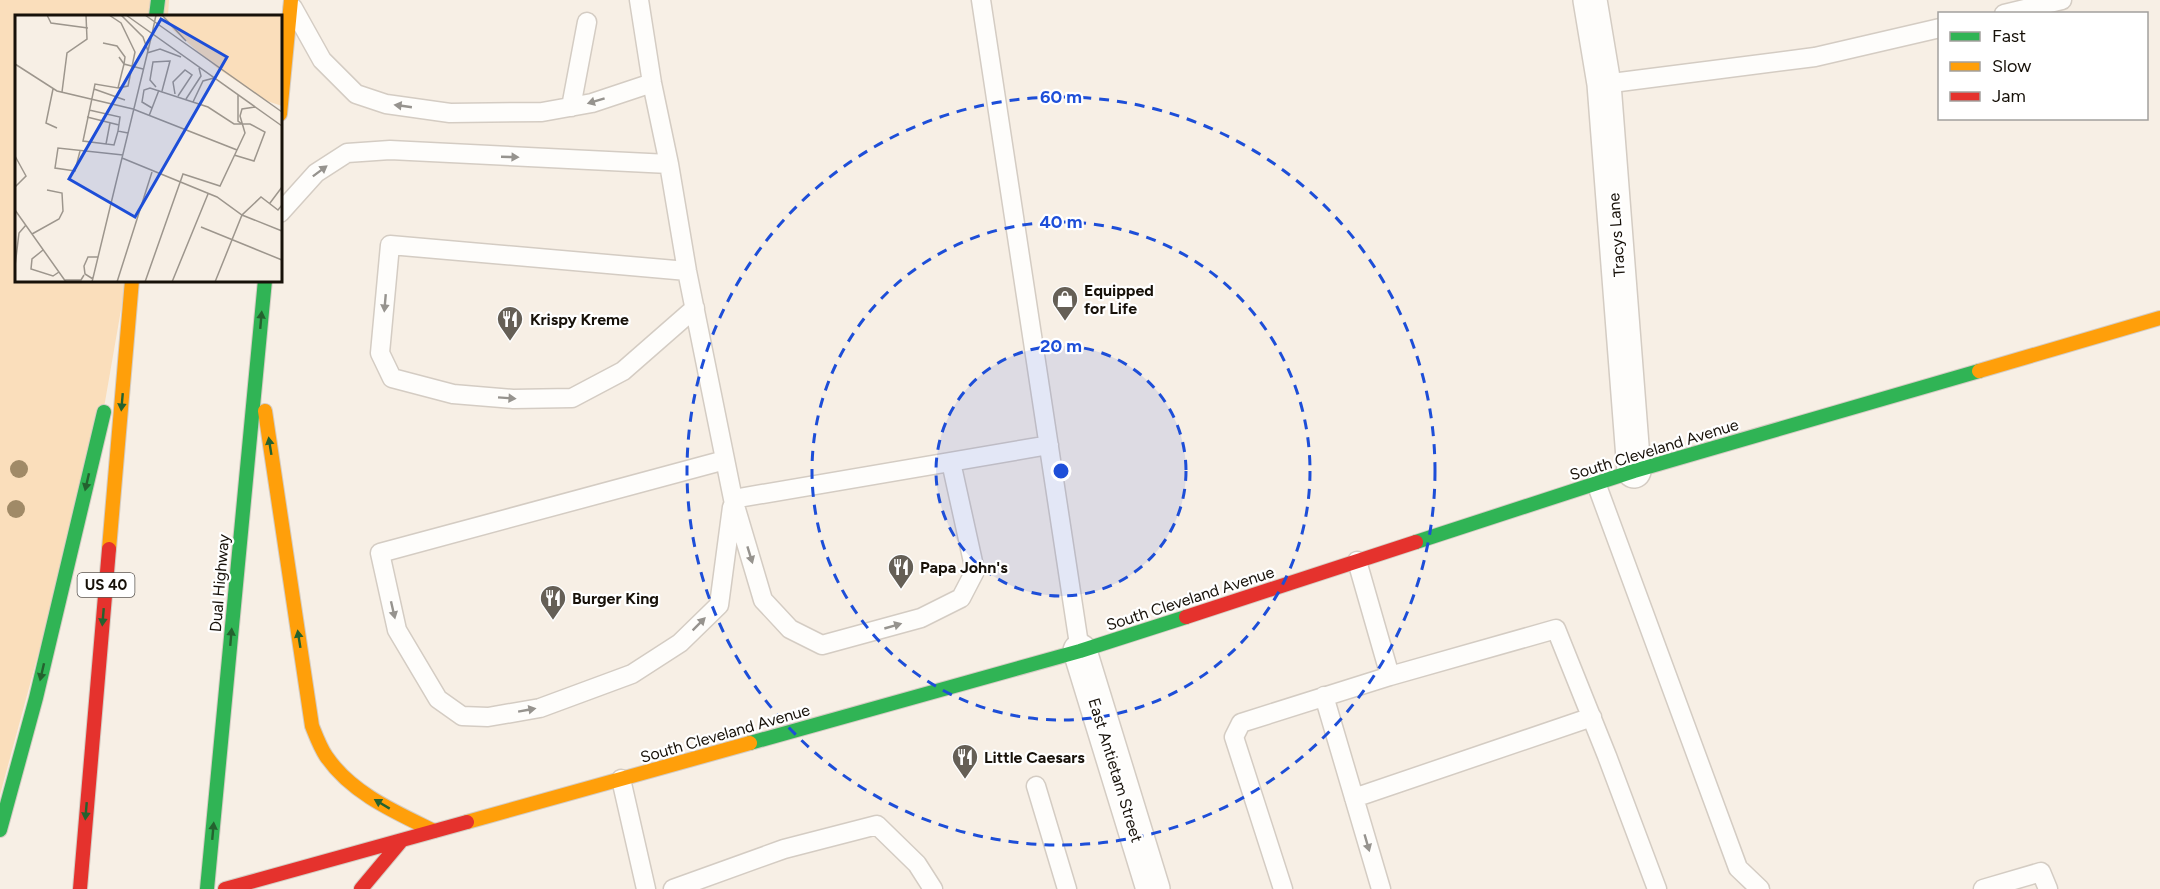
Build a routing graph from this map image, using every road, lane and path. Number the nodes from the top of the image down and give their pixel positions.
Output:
1 (158, 0) edge
2 (639, 0) edge
3 (981, 0) edge
4 (1590, 0) edge
5 (2062, 0) edge
6 (291, 2) edge
7 (2012, 12) edge
8 (156, 15) edge
9 (587, 22) dead end
10 (1938, 28) edge
11 (652, 83) junction
12 (1604, 84) junction
13 (282, 94) edge
14 (571, 107) junction
15 (669, 164) junction
16 (282, 211) edge
17 (687, 271) junction
18 (132, 282) edge
19 (265, 282) edge
20 (130, 302) junction
21 (695, 308) junction
22 (2160, 318) edge
23 (257, 359) junction
24 (1049, 445) junction
25 (725, 460) junction
26 (951, 462) junction
27 (1634, 471) junction
28 (1596, 483) junction
29 (733, 499) junction
30 (1357, 561) junction
31 (1080, 651) junction
32 (1390, 676) junction
33 (1324, 696) junction
34 (1592, 717) junction
35 (621, 779) junction
36 (1036, 786) dead end
37 (1354, 798) junction
38 (0, 830) edge
39 (434, 831) junction
40 (402, 840) junction
41 (80, 889) edge
42 (207, 889) edge
43 (225, 889) edge
44 (361, 889) edge
45 (646, 889) edge
46 (673, 889) edge
47 (933, 889) edge
48 (1067, 889) edge
49 (1153, 889) edge
50 (1283, 889) edge
51 (1381, 889) edge
52 (1657, 889) edge
53 (1760, 889) edge
54 (1983, 889) edge
55 (2048, 889) edge

1 - 8 main road
2 - 11 lane
3 - 24 lane
4 - 12 street, Tracys Lane
5 - 7 lane
6 - 13 main road
14 -> 6 lane
9 - 14 lane
10 - 12 lane
11 -> 14 lane
11 - 15 lane
12 - 27 street, Tracys Lane
16 -> 15 lane
15 - 17 lane
17 - 21 lane
17 -> 21 lane
18 - 20 main road, US 40
23 -> 19 main road, Dual Highway
20 -> 38 main road
20 -> 41 main road, US 40
21 - 25 lane
22 - 27 main road, South Cleveland Avenue
39 -> 23 main road
42 -> 23 main road, Dual Highway
24 - 26 lane
24 - 31 lane
25 - 29 lane
25 -> 29 lane
26 - 29 lane
29 -> 26 lane
27 - 28 main road, South Cleveland Avenue
28 - 30 main road, South Cleveland Avenue
28 - 53 lane
30 - 31 main road, South Cleveland Avenue
30 - 32 lane
31 - 35 main road, South Cleveland Avenue
31 - 49 street, East Antietam Street
32 - 33 lane
32 - 34 lane
33 - 37 lane
33 - 50 lane
34 - 37 lane
34 - 52 lane
35 - 39 main road, South Cleveland Avenue
35 - 45 lane
36 - 48 lane
37 -> 51 lane
39 - 40 main road, South Cleveland Avenue
40 - 43 main road, South Cleveland Avenue
40 - 44 main road
46 - 47 lane
54 - 55 lane

